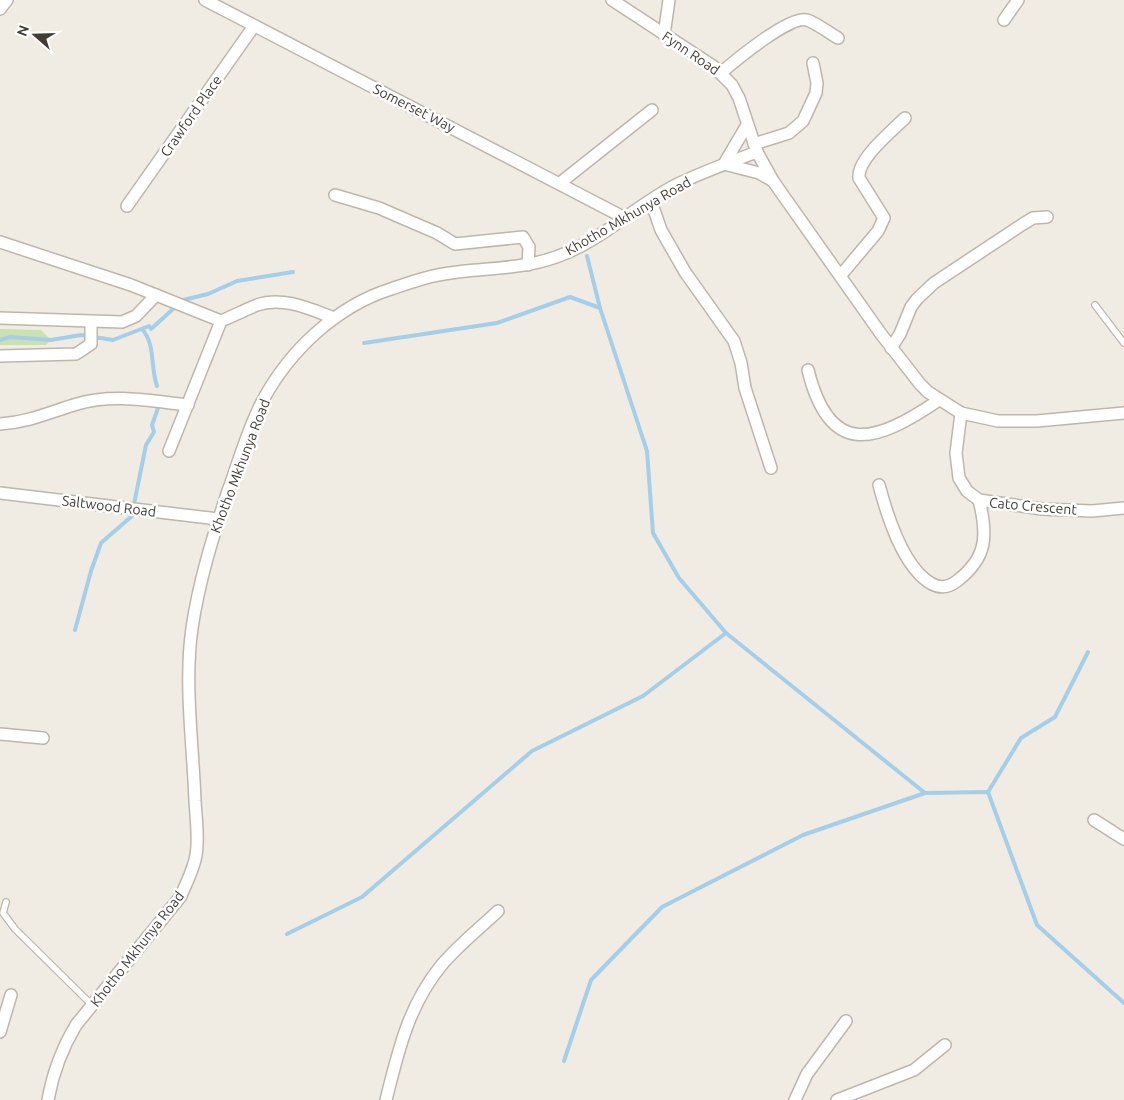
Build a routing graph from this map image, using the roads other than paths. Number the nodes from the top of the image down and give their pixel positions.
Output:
1 (7, 0) edge
2 (205, 0) edge
3 (612, 0) edge
4 (669, 0) edge
5 (1018, 0) edge
6 (0, 9) edge
7 (1004, 20) dead end
8 (254, 26) junction
9 (664, 35) junction
10 (838, 38) dead end
11 (813, 63) dead end
12 (722, 72) junction
13 (652, 110) dead end
14 (905, 118) dead end
15 (747, 125) junction
16 (755, 148) junction
17 (724, 164) junction
18 (774, 181) junction
19 (560, 183) junction
20 (335, 195) dead end
21 (651, 201) junction
22 (128, 206) dead end
23 (1047, 217) dead end
24 (622, 218) junction
25 (0, 242) edge
26 (528, 265) junction
27 (841, 275) junction
28 (156, 295) junction
29 (1095, 305) dead end
30 (0, 318) edge
31 (334, 318) junction
32 (221, 321) junction
33 (91, 326) junction
34 (1124, 343) edge
35 (891, 348) junction
36 (0, 356) edge
37 (808, 370) dead end
38 (938, 400) junction
39 (188, 404) junction
40 (962, 413) junction
41 (1124, 413) edge
42 (0, 424) edge
43 (169, 451) dead end
44 (771, 468) dead end
45 (879, 485) dead end
46 (0, 493) edge
47 (979, 500) junction
48 (1124, 508) edge
49 (218, 520) junction
50 (0, 734) edge
51 (43, 738) dead end
52 (1094, 820) dead end
53 (1124, 839) edge
54 (6, 902) dead end
55 (498, 911) dead end
56 (11, 995) dead end
57 (92, 1005) junction
58 (846, 1021) dead end
59 (0, 1032) edge
60 (944, 1045) dead end
61 (48, 1100) edge
62 (386, 1100) edge
63 (795, 1100) edge
64 (837, 1100) edge

1 - 6 street
2 - 8 street, Somerset Way
3 - 9 street, Fynn Road
4 - 9 street
5 - 7 street
8 - 19 street, Somerset Way
8 - 22 street, Crawford Place
9 - 12 street, Fynn Road
10 - 12 street
11 - 16 street, Khotho Mkhunya Road
12 - 15 street, Fynn Road
13 - 19 street
14 - 27 street
15 - 16 street, Fynn Road
15 - 17 street
16 - 17 street, Khotho Mkhunya Road
16 - 18 street
17 - 18 street
17 - 21 street, Khotho Mkhunya Road
18 - 27 street
19 - 24 street, Somerset Way
20 - 26 street
21 - 24 street, Khotho Mkhunya Road
21 - 44 street
23 - 35 street
24 - 26 street, Khotho Mkhunya Road
25 - 28 street
26 - 31 street, Khotho Mkhunya Road
27 - 35 street
28 - 32 street
28 - 33 street
29 - 34 lane
30 - 33 street
31 - 32 street
31 - 49 street, Khotho Mkhunya Road
32 - 39 street
33 - 36 street
35 - 38 street
37 - 38 street
38 - 40 street
39 - 42 street
39 - 43 street
40 - 41 street
40 - 47 street, Cato Crescent
45 - 47 street
46 - 49 street, Saltwood Road
47 - 48 street, Cato Crescent
49 - 57 street, Khotho Mkhunya Road
50 - 51 street
52 - 53 street
54 - 57 lane
55 - 62 street
56 - 59 street
57 - 61 street, Khotho Mkhunya Road
58 - 63 street
60 - 64 street

